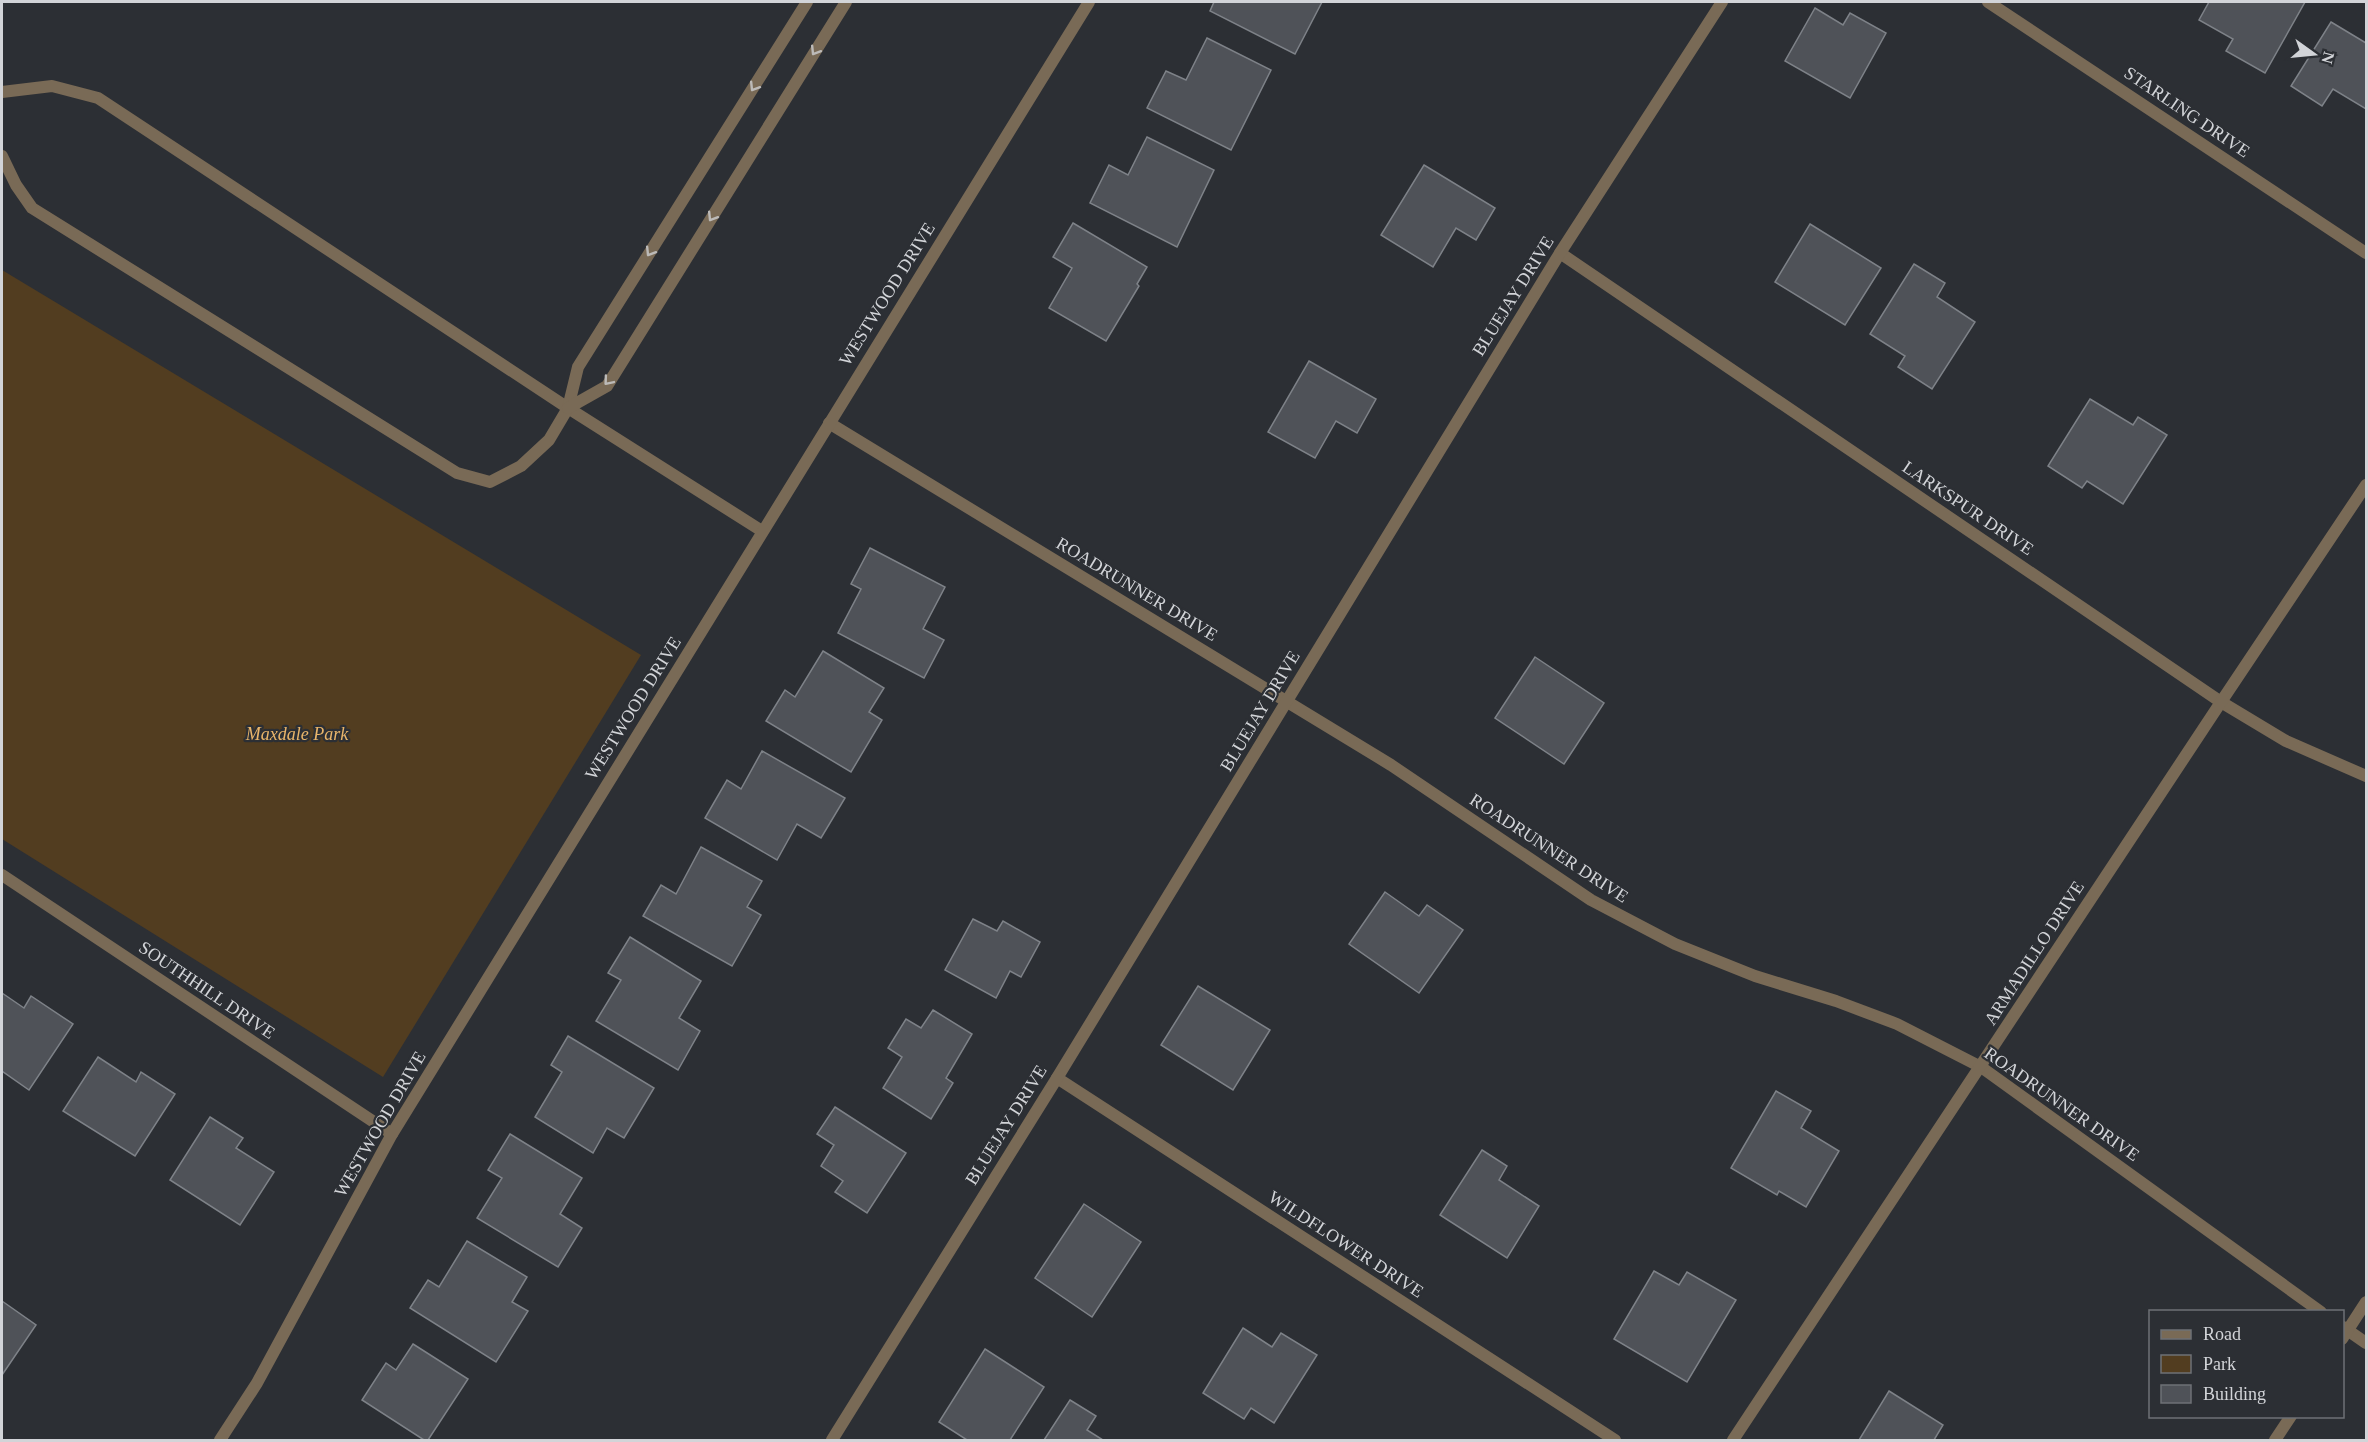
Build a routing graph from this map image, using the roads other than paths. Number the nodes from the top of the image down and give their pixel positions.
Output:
1 (807, 2) edge
2 (846, 2) edge
3 (1089, 2) edge
4 (1722, 2) edge
5 (1988, 2) edge
6 (2, 92) edge
7 (2, 156) edge
8 (1560, 253) junction
9 (2367, 253) edge
10 (568, 408) junction
11 (829, 423) junction
12 (2367, 485) edge
13 (762, 531) junction
14 (1287, 701) junction
15 (2221, 702) junction
16 (2367, 776) edge
17 (2, 875) edge
18 (1981, 1067) junction
19 (1056, 1078) junction
20 (392, 1134) junction
21 (2367, 1302) edge
22 (2321, 1310) edge
23 (2344, 1332) edge
24 (2367, 1343) edge
25 (2290, 1418) edge
26 (220, 1440) edge
27 (832, 1440) edge
28 (1615, 1440) edge
29 (1733, 1440) edge
30 (2275, 1440) edge

1 -> 10 street
2 -> 10 street
3 - 11 street, WESTWOOD DRIVE
4 - 8 street, BLUEJAY DRIVE
5 - 9 street, STARLING DRIVE
6 - 10 street
7 - 10 street
8 - 14 street, BLUEJAY DRIVE
8 - 15 street, LARKSPUR DRIVE
10 - 13 street
11 - 13 street, WESTWOOD DRIVE
11 - 14 street, ROADRUNNER DRIVE
12 - 15 street, ARMADILLO DRIVE
13 - 20 street, WESTWOOD DRIVE
14 - 18 street, ROADRUNNER DRIVE
14 - 19 street, BLUEJAY DRIVE
15 - 16 street, LARKSPUR DRIVE
15 - 18 street, ARMADILLO DRIVE
17 - 20 street, SOUTHHILL DRIVE
18 - 22 street, ROADRUNNER DRIVE
18 - 29 street, ARMADILLO DRIVE
19 - 27 street, BLUEJAY DRIVE
19 - 28 street, WILDFLOWER DRIVE
20 - 26 street, WESTWOOD DRIVE
21 - 23 street
23 - 24 street
25 - 30 street

